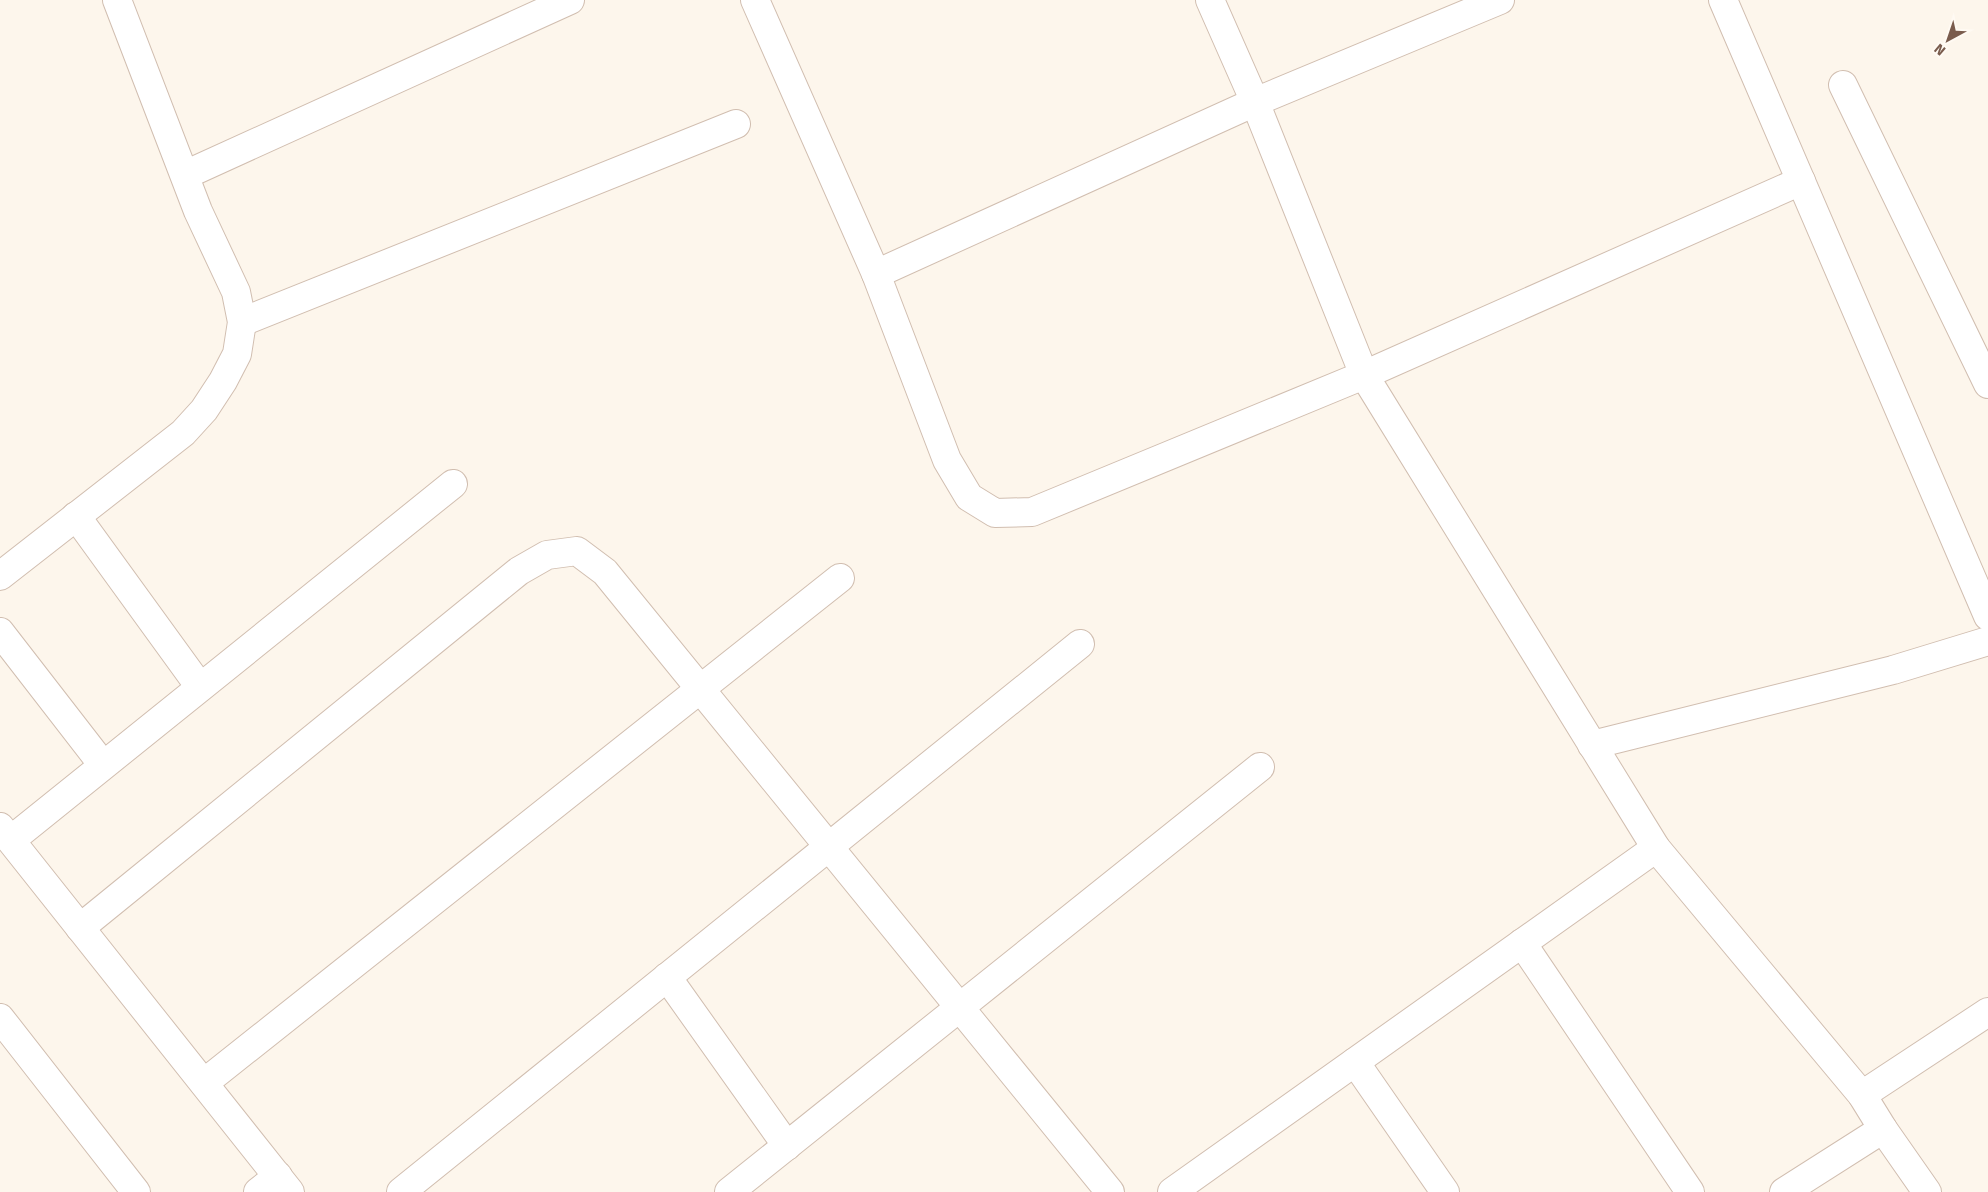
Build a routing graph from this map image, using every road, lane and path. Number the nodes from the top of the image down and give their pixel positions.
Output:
1 (117, 0) edge
2 (570, 0) edge
3 (1210, 0) edge
4 (1500, 0) edge
5 (1723, 0) edge
6 (764, 3) edge
7 (1843, 85) dead end
8 (1255, 102) junction
9 (736, 124) dead end
10 (185, 175) junction
11 (1801, 180) junction
12 (876, 274) junction
13 (242, 322) junction
14 (1364, 375) junction
15 (1988, 384) edge
16 (453, 484) dead end
17 (76, 516) junction
18 (0, 576) edge
19 (840, 578) dead end
20 (1988, 616) edge
21 (0, 632) edge
22 (1988, 640) edge
23 (1080, 644) dead end
24 (200, 687) junction
25 (700, 689) junction
26 (1592, 745) junction
27 (103, 765) junction
28 (1260, 767) dead end
29 (5, 833) edge
30 (829, 847) junction
31 (1656, 848) junction
32 (80, 928) junction
33 (1522, 943) junction
34 (667, 977) junction
35 (960, 1008) junction
36 (1988, 1012) edge
37 (0, 1018) edge
38 (1355, 1062) junction
39 (204, 1083) junction
40 (1862, 1095) junction
41 (1883, 1129) junction
42 (787, 1146) junction
43 (275, 1187) edge
44 (1184, 1188) edge
45 (136, 1192) edge
46 (401, 1192) edge
47 (729, 1192) edge
48 (1110, 1192) edge
49 (1445, 1192) edge
50 (1690, 1192) edge
51 (1784, 1192) edge
52 (1927, 1192) edge

1 - 10 street
2 - 10 street
3 - 8 street
4 - 8 street
5 - 11 street
6 - 12 street
7 - 15 street
8 - 12 street
8 - 14 street
9 - 13 street
10 - 13 street
11 - 14 street
11 - 20 street
12 - 14 street
13 - 17 street
14 - 26 street
16 - 24 street
17 - 18 street
17 - 24 street
19 - 25 street
21 - 27 street
22 - 26 street
23 - 30 street
24 - 27 street
25 - 30 street
25 - 32 street
25 - 39 street
26 - 31 street
27 - 29 street
28 - 35 street
29 - 32 street
30 - 34 street
30 - 35 street
31 - 33 street
31 - 40 street
32 - 39 street
33 - 38 street
33 - 50 street
34 - 42 street
34 - 46 street
35 - 42 street
35 - 48 street
36 - 40 street
37 - 45 street
38 - 44 street
38 - 49 street
39 - 43 street
40 - 41 street
41 - 51 street
41 - 52 street
42 - 47 street

